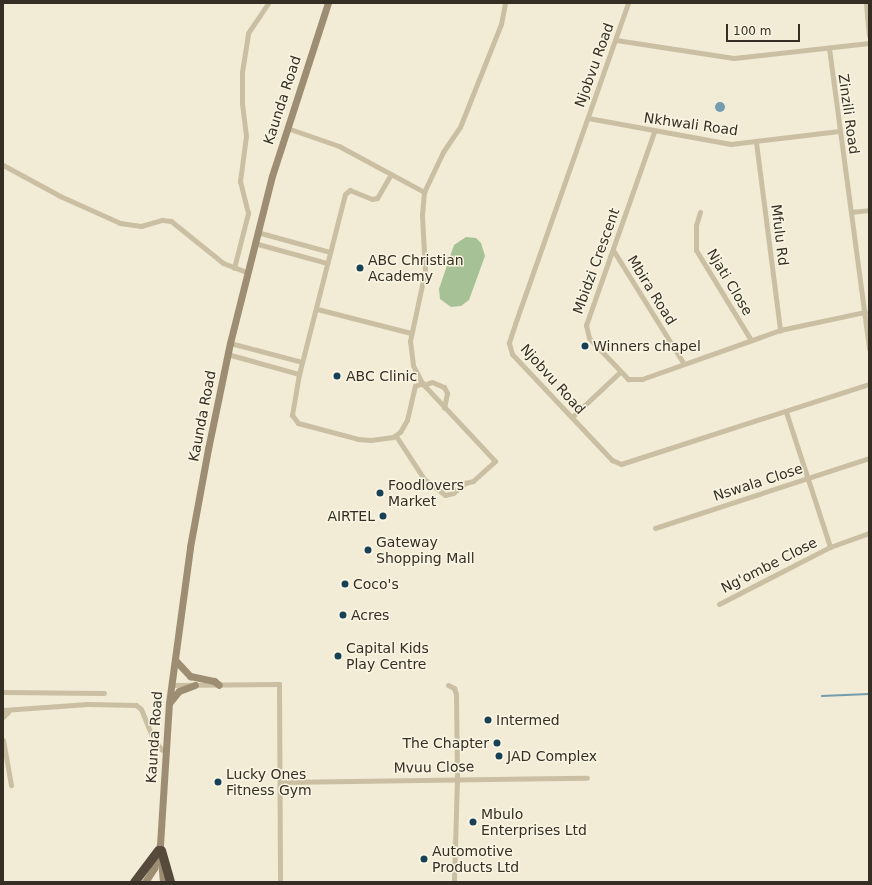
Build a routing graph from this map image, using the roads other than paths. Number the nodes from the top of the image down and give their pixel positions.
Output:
1 (268, 3) edge
2 (328, 3) edge
3 (505, 3) edge
4 (628, 3) edge
5 (866, 3) edge
6 (869, 35) edge
7 (616, 40) junction
8 (869, 43) edge
9 (828, 48) junction
10 (588, 118) junction
11 (287, 128) junction
12 (839, 131) junction
13 (654, 132) junction
14 (756, 142) junction
15 (3, 165) edge
16 (391, 174) junction
17 (424, 192) junction
18 (869, 210) edge
19 (700, 212) dead end
20 (851, 212) junction
21 (257, 232) junction
22 (254, 243) junction
23 (613, 250) junction
24 (330, 252) junction
25 (328, 263) junction
26 (234, 268) junction
27 (247, 272) junction
28 (316, 309) junction
29 (865, 312) junction
30 (780, 330) junction
31 (411, 333) junction
32 (751, 340) junction
33 (230, 343) junction
34 (869, 349) edge
35 (227, 354) junction
36 (302, 362) junction
37 (684, 364) junction
38 (620, 372) junction
39 (299, 374) junction
40 (422, 384) junction
41 (869, 384) edge
42 (444, 408) junction
43 (786, 412) junction
44 (572, 418) junction
45 (396, 436) junction
46 (869, 458) edge
47 (807, 478) junction
48 (655, 528) dead end
49 (869, 533) edge
50 (830, 547) junction
51 (719, 604) dead end
52 (176, 661) junction
53 (448, 684) dead end
54 (195, 685) junction
55 (219, 685) junction
56 (171, 686) junction
57 (3, 692) edge
58 (104, 694) dead end
59 (169, 703) junction
60 (5, 711) edge
61 (3, 717) edge
62 (3, 740) edge
63 (165, 751) junction
64 (587, 778) dead end
65 (457, 779) junction
66 (282, 782) junction
67 (11, 785) dead end
68 (160, 848) junction
69 (134, 882) edge
70 (145, 882) edge
71 (163, 882) edge
72 (170, 882) edge
73 (280, 882) edge
74 (454, 882) edge

1 - 26 street
2 - 11 main road, Kaunda Road
3 - 17 street
4 - 7 street, Njobvu Road
5 - 6 street
7 - 9 street
7 - 10 street, Njobvu Road
8 - 9 street
9 - 12 street, Zinzili Road
10 - 13 street, Nkhwali Road
10 - 44 street, Njobvu Road
11 - 16 street
11 - 21 main road, Kaunda Road
12 - 14 street, Nkhwali Road
12 - 20 street, Zinzili Road
13 - 14 street, Nkhwali Road
13 - 23 street, Mbidzi Crescent
14 - 30 street, Mfulu Rd
15 - 26 street
16 - 17 street
16 - 24 street
17 - 31 street
18 - 20 street
19 - 32 street, Njati Close
20 - 29 street, Zinzili Road
21 - 22 main road, Kaunda Road
21 - 24 street
22 - 25 street
22 - 27 main road, Kaunda Road
23 - 37 street, Mbira Road
23 - 38 street, Mbidzi Crescent
24 - 25 street
25 - 28 street
26 - 27 street
27 - 33 main road, Kaunda Road
28 - 31 street
28 - 36 street
29 - 30 street, Mbidzi Crescent
29 - 34 street, Zinzili Road
30 - 32 street, Mbidzi Crescent
31 - 40 street
32 - 37 street, Mbidzi Crescent
33 - 35 main road, Kaunda Road
33 - 36 street
35 - 39 street
35 - 52 main road, Kaunda Road
36 - 39 street
37 - 38 street, Mbidzi Crescent
38 - 44 street
39 - 45 street
40 - 42 street
40 - 42 street
40 - 45 street
41 - 43 street, Njobvu Road
42 - 45 street
43 - 44 street, Njobvu Road
43 - 47 street
46 - 47 street, Nswala Close
47 - 48 street, Nswala Close
47 - 50 street
49 - 50 street, Ng'ombe Close
50 - 51 street, Ng'ombe Close
52 - 55 main road
52 - 56 main road, Kaunda Road
53 - 65 street
54 - 55 street
54 - 56 street
54 - 59 main road
55 - 66 street
56 - 59 main road, Kaunda Road
57 - 58 street
59 - 63 main road, Kaunda Road
60 - 61 street
60 - 63 street
62 - 67 street
63 - 68 main road, Kaunda Road
64 - 65 street, Mvuu Close
65 - 66 street, Mvuu Close
65 - 74 street
66 - 73 street
68 - 69 highway
68 - 70 main road, Kaunda Road
68 - 71 main road, Kaunda Road
68 - 72 highway

